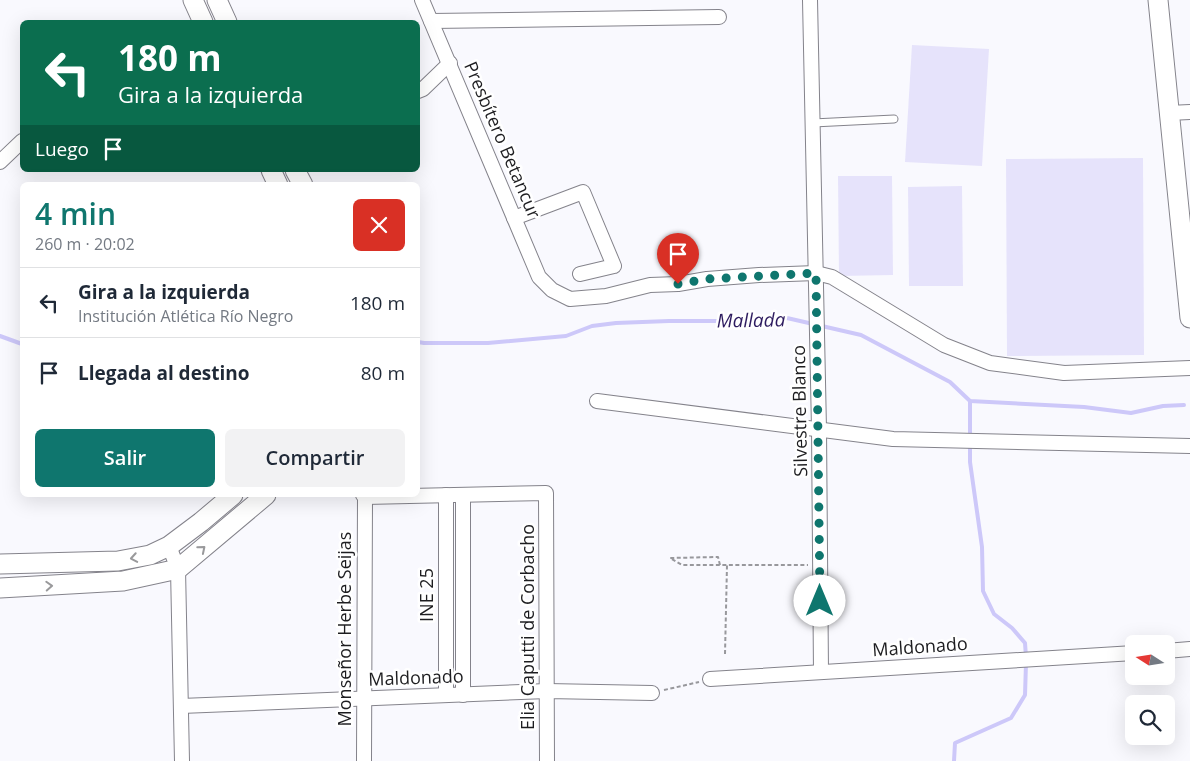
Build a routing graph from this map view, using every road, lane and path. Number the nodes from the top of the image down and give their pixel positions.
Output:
1 (193, 0) edge
2 (216, 0) edge
3 (422, 0) edge
4 (810, 0) edge
5 (1158, 0) edge
6 (719, 18) dead end
7 (198, 20) edge
8 (226, 20) edge
9 (431, 21) junction
10 (450, 63) junction
11 (420, 90) edge
12 (1190, 112) edge
13 (1169, 113) junction
14 (894, 119) dead end
15 (813, 123) junction
16 (20, 143) edge
17 (0, 162) edge
18 (514, 218) junction
19 (816, 273) junction
20 (580, 274) dead end
21 (1188, 280) edge
22 (1190, 318) edge
23 (1190, 368) edge
24 (597, 401) dead end
25 (819, 428) junction
26 (1190, 446) edge
27 (420, 495) edge
28 (446, 495) junction
29 (463, 495) junction
30 (230, 497) edge
31 (264, 497) edge
32 (364, 497) edge
33 (169, 546) junction
34 (0, 564) edge
35 (720, 565) junction
36 (727, 565) junction
37 (820, 566) junction
38 (178, 569) junction
39 (0, 588) edge
40 (1190, 649) edge
41 (1175, 650) edge
42 (1125, 653) edge
43 (725, 654) dead end
44 (821, 672) junction
45 (710, 680) joint
46 (547, 691) junction
47 (652, 693) joint
48 (446, 695) junction
49 (463, 695) junction
50 (363, 699) junction
51 (181, 706) junction
52 (182, 761) edge
53 (364, 761) edge
54 (547, 761) edge

1 - 7 street
2 - 8 street
3 - 9 street, Presbítero Betancur
4 - 15 street, Silvestre Blanco
5 - 13 street
6 - 9 street
9 - 10 street, Presbítero Betancur
10 - 11 street
10 - 18 street, Presbítero Betancur
12 - 13 street
13 - 21 street
14 - 15 lane
15 - 19 street, Silvestre Blanco
16 - 17 street
18 - 19 street, Presbítero Betancur
18 - 20 street
19 - 23 street
19 - 25 street, Silvestre Blanco
21 - 22 street
24 - 25 street
25 - 26 street
25 - 37 street, Silvestre Blanco
27 - 28 street
28 - 29 street
28 - 48 street, INE 25
29 - 46 street, Elia Caputti de Corbacho
29 - 49 street, INE 25
30 - 33 street
38 -> 31 street
32 - 50 street, Monseñor Herbe Seijas
33 -> 34 street
33 - 38 street
35 - 35 path
35 - 36 path
36 - 37 path
36 - 43 path
37 - 44 street, Silvestre Blanco
39 -> 38 street
38 - 51 street
40 - 41 street
42 - 44 street, Maldonado
44 - 45 street, Maldonado
45 - 47 path
46 - 47 street, Maldonado
46 - 49 street, Maldonado
46 - 54 street, Elia Caputti de Corbacho
48 - 49 street, Maldonado
48 - 50 street, Maldonado
50 - 51 street, Maldonado
50 - 53 street, Monseñor Herbe Seijas
51 - 52 street

